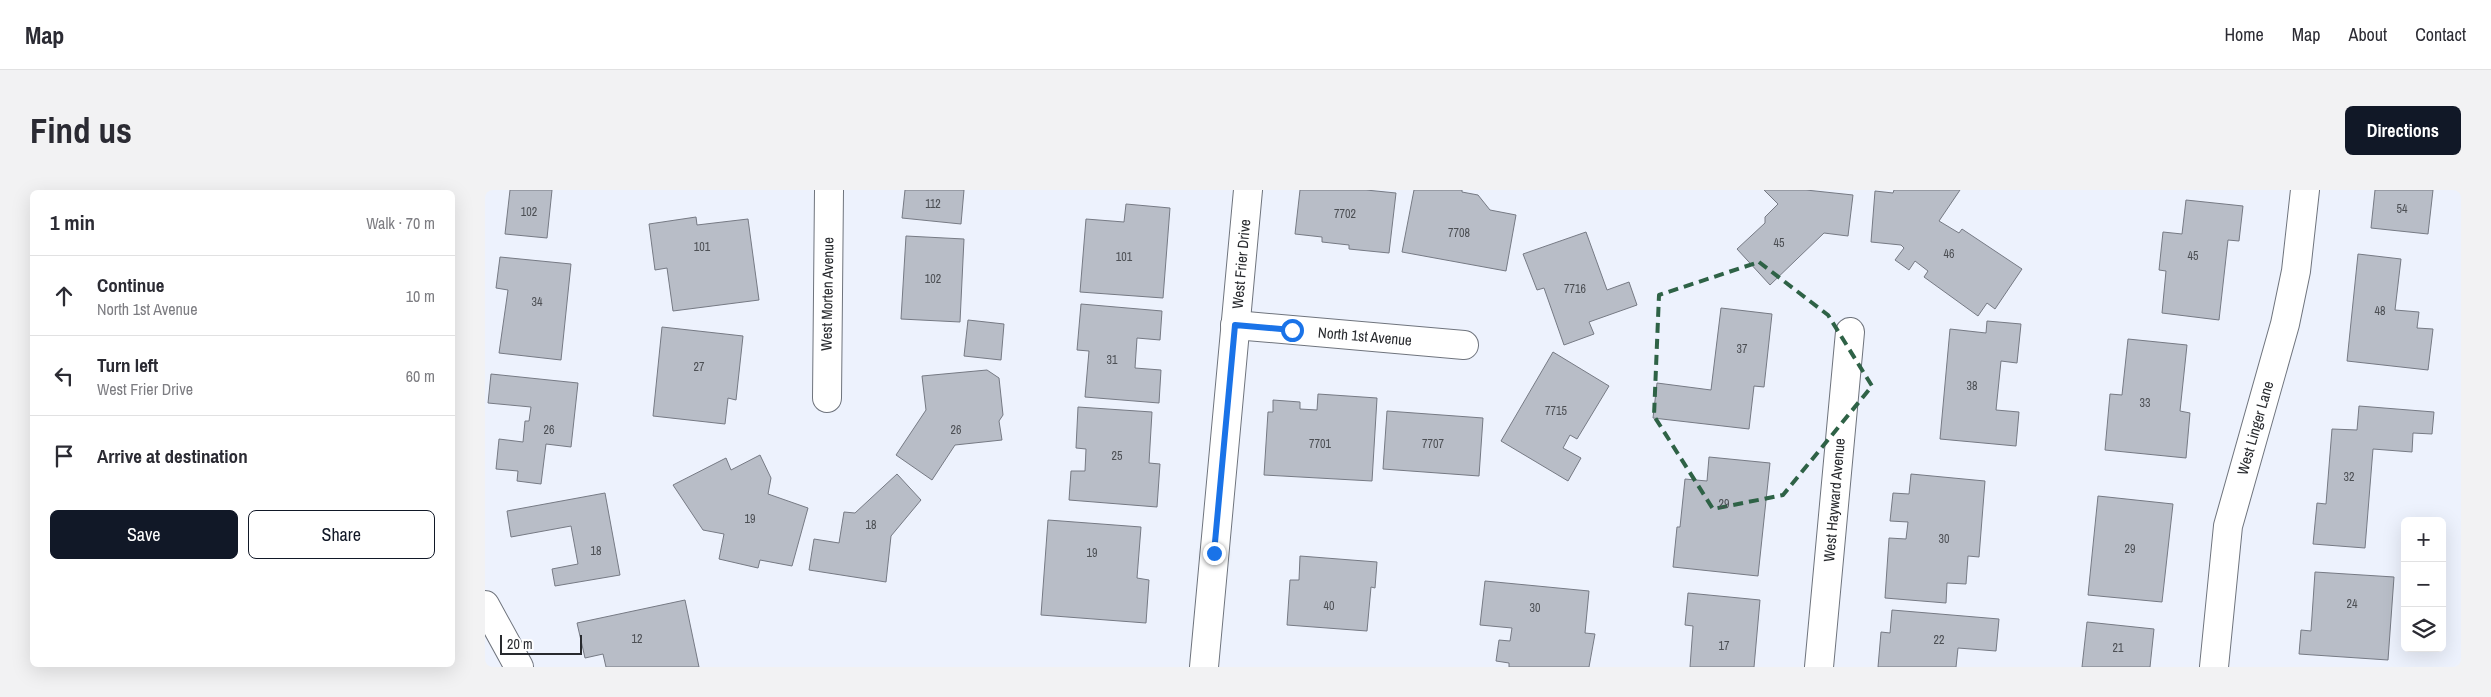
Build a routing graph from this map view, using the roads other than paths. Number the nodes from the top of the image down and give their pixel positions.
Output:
1 (829, 190) edge
2 (1248, 190) edge
3 (2305, 190) edge
4 (1235, 325) junction
5 (1850, 332) dead end
6 (1464, 345) dead end
7 (827, 398) dead end
8 (485, 605) edge
9 (519, 667) edge
10 (1204, 667) edge
11 (1819, 667) edge
12 (2214, 667) edge

1 - 7 street, West Morten Avenue
2 - 4 street, West Frier Drive
3 - 12 street, West Linger Lane
4 - 6 street, North 1st Avenue
4 - 10 street, West Frier Drive
5 - 11 street, West Hayward Avenue
8 - 9 street

